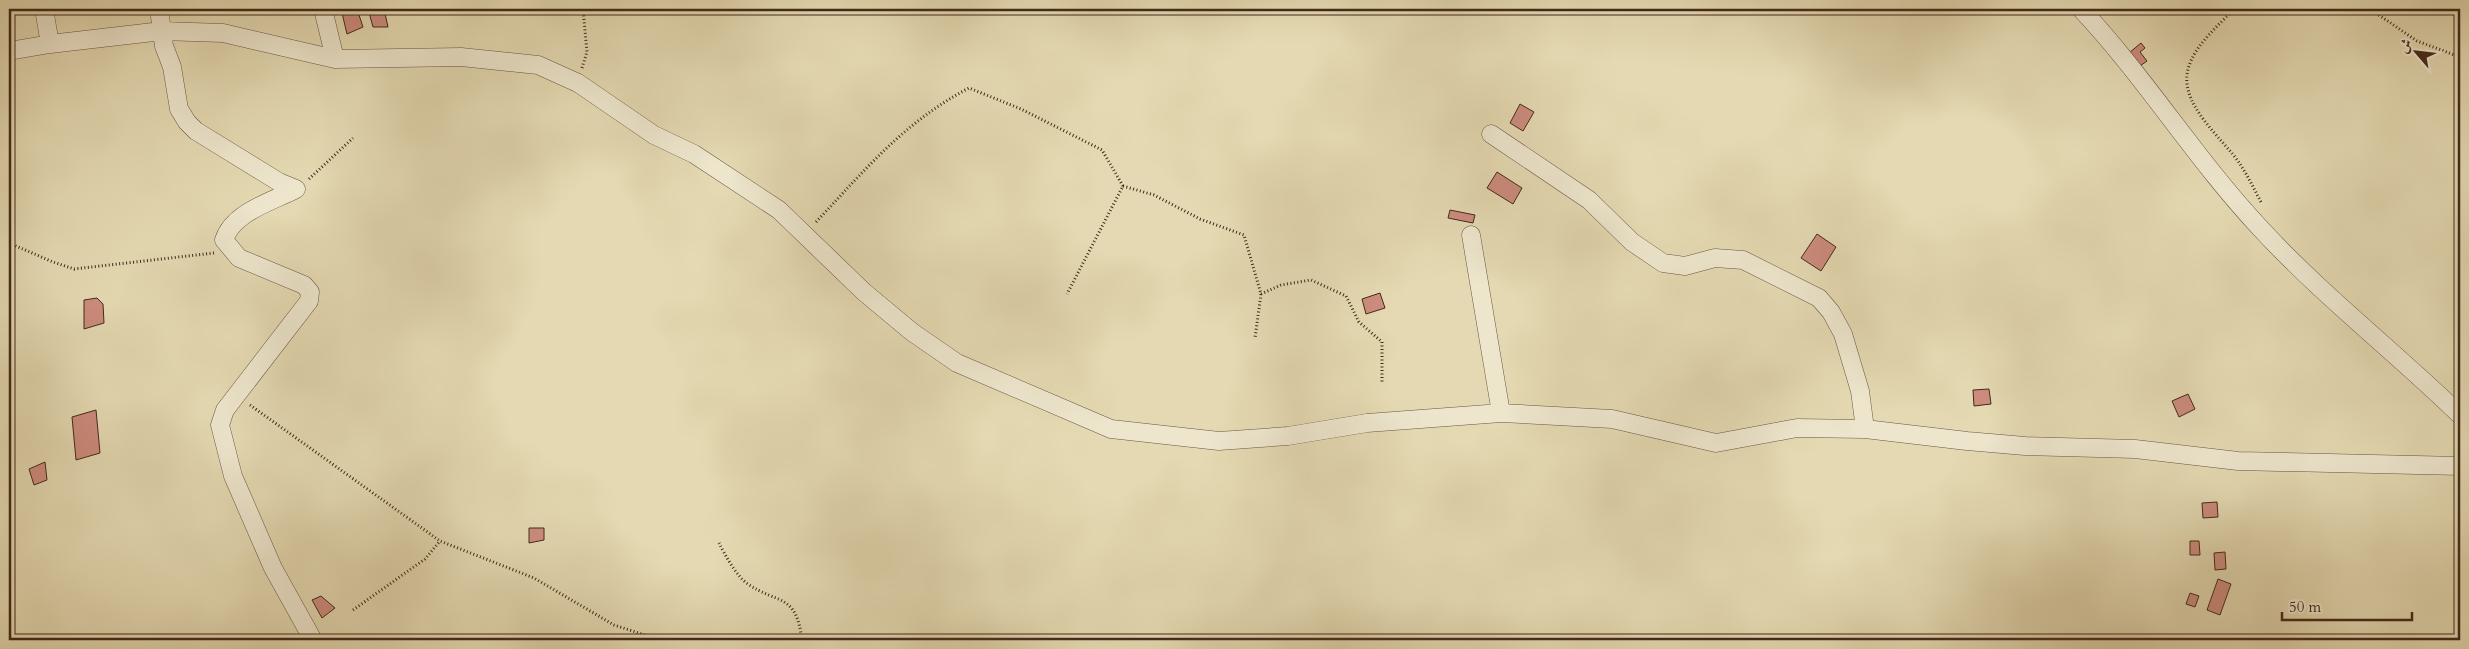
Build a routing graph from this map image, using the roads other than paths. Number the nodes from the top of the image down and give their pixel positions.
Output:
1 (44, 9) edge
2 (159, 9) edge
3 (323, 9) edge
4 (2081, 9) edge
5 (162, 31) junction
6 (50, 44) junction
7 (9, 52) edge
8 (335, 59) junction
9 (1491, 134) dead end
10 (1471, 235) dead end
11 (1501, 413) junction
12 (2460, 415) edge
13 (1864, 429) junction
14 (2460, 466) edge
15 (313, 640) edge

1 - 6 street
2 - 5 street
3 - 8 street
4 - 12 street
5 - 6 street
5 - 8 street
5 - 15 street
6 - 7 street
8 - 11 street
9 - 13 street
10 - 11 street
11 - 13 street
13 - 14 street

